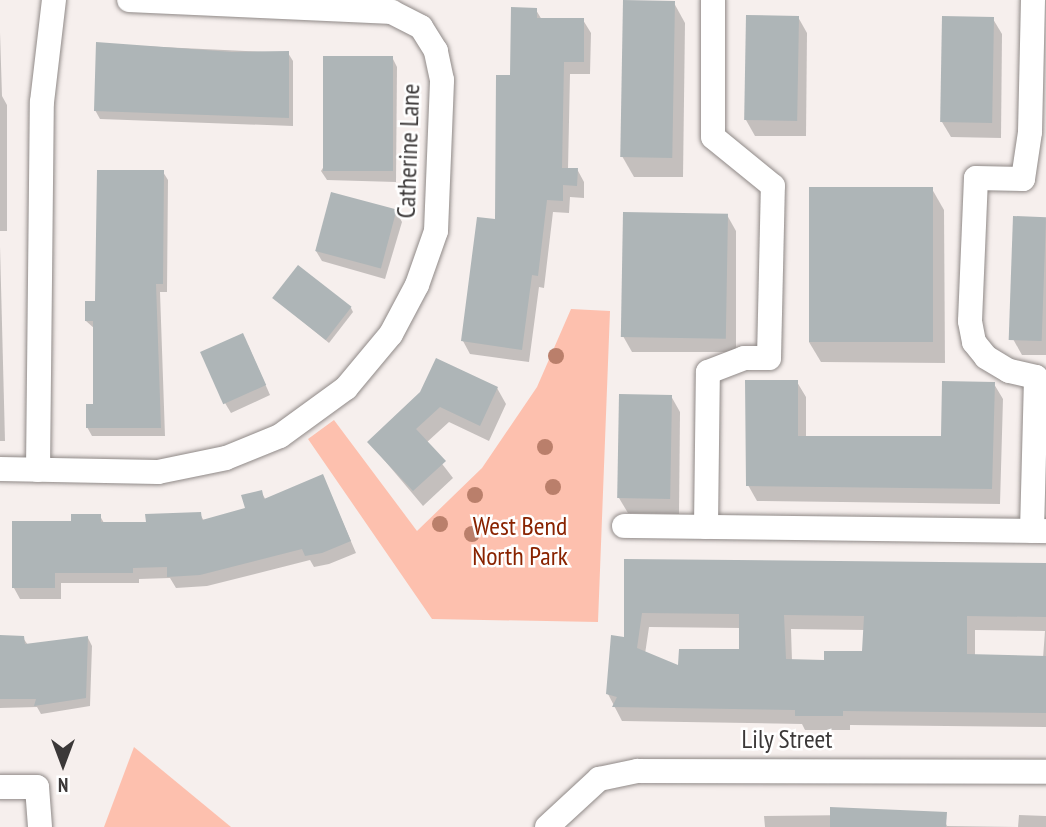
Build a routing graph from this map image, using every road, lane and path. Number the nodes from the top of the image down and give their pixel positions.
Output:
1 (54, 0) edge
2 (129, 0) edge
3 (713, 0) edge
4 (1033, 0) edge
5 (0, 470) edge
6 (38, 470) junction
7 (624, 526) dead end
8 (706, 527) junction
9 (1039, 531) edge
10 (1046, 772) edge
11 (0, 787) edge
12 (40, 827) edge
13 (547, 827) edge

1 - 6 street
2 - 6 street, Catherine Lane
3 - 8 street
4 - 9 street
5 - 6 street, Catherine Lane
7 - 8 street
8 - 9 street
10 - 13 street, Lily Street
11 - 12 street

